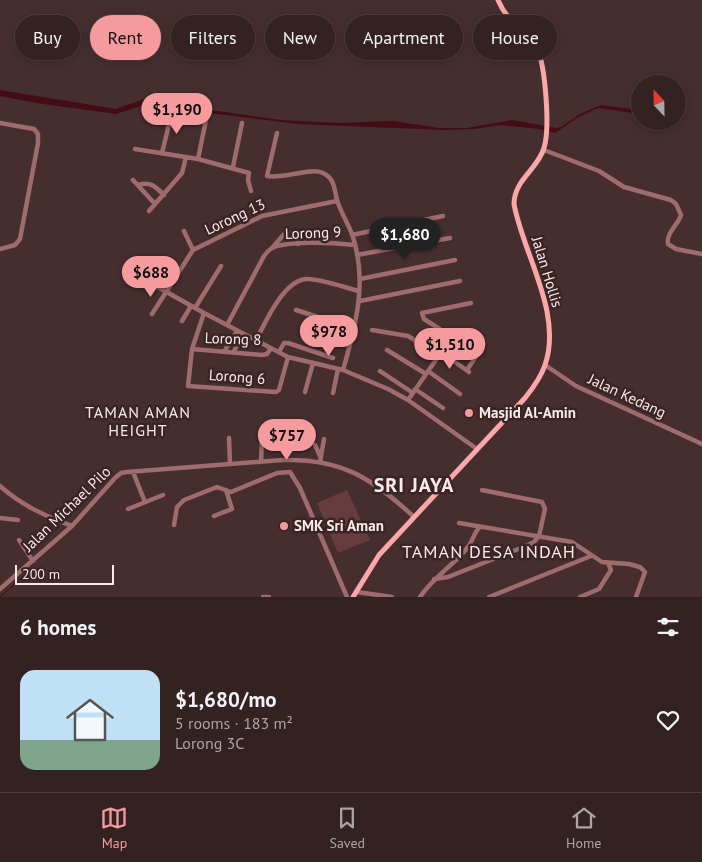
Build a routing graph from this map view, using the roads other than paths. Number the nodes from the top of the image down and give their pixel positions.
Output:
1 (498, 0) edge
2 (506, 15) edge
3 (541, 60) edge
4 (172, 112) dead end
5 (207, 115) dead end
6 (0, 123) edge
7 (242, 123) dead end
8 (277, 133) dead end
9 (135, 148) dead end
10 (544, 150) junction
11 (162, 153) junction
12 (186, 157) junction
13 (198, 159) junction
14 (233, 167) junction
15 (133, 180) dead end
16 (138, 185) junction
17 (251, 191) dead end
18 (164, 195) junction
19 (337, 201) junction
20 (155, 204) junction
21 (149, 211) dead end
22 (443, 216) dead end
23 (184, 231) dead end
24 (352, 235) junction
25 (450, 238) dead end
26 (298, 244) junction
27 (355, 245) junction
28 (0, 248) edge
29 (272, 248) junction
30 (193, 250) junction
31 (702, 254) edge
32 (357, 255) junction
33 (455, 260) dead end
34 (221, 266) dead end
35 (360, 279) junction
36 (148, 281) dead end
37 (460, 281) dead end
38 (359, 291) junction
39 (166, 292) junction
40 (360, 301) junction
41 (471, 303) dead end
42 (193, 307) junction
43 (296, 310) dead end
44 (204, 313) junction
45 (152, 314) dead end
46 (182, 321) dead end
47 (227, 325) junction
48 (355, 329) junction
49 (372, 330) dead end
50 (236, 331) junction
51 (456, 331) dead end
52 (243, 334) junction
53 (452, 337) junction
54 (256, 340) junction
55 (460, 340) dead end
56 (271, 348) junction
57 (192, 350) junction
58 (388, 350) dead end
59 (224, 352) junction
60 (279, 352) junction
61 (233, 353) junction
62 (440, 354) junction
63 (477, 355) dead end
64 (288, 357) junction
65 (448, 357) junction
66 (334, 358) dead end
67 (313, 363) junction
68 (546, 365) junction
69 (341, 369) junction
70 (380, 371) dead end
71 (427, 373) junction
72 (414, 391) junction
73 (305, 392) dead end
74 (333, 393) dead end
75 (460, 394) dead end
76 (408, 400) junction
77 (443, 408) dead end
78 (229, 438) dead end
79 (262, 440) dead end
80 (324, 440) dead end
81 (702, 444) edge
82 (314, 445) dead end
83 (477, 449) junction
84 (320, 460) junction
85 (261, 462) junction
86 (230, 464) junction
87 (133, 472) junction
88 (0, 486) edge
89 (226, 490) junction
90 (482, 490) dead end
91 (5, 491) junction
92 (163, 495) dead end
93 (0, 496) edge
94 (145, 502) junction
95 (128, 509) dead end
96 (214, 516) dead end
97 (414, 517) junction
98 (0, 518) edge
99 (18, 520) dead end
100 (460, 523) dead end
101 (174, 525) dead end
102 (72, 526) junction
103 (480, 526) junction
104 (539, 536) junction
105 (19, 540) dead end
106 (591, 556) junction
107 (33, 561) junction
108 (608, 564) junction
109 (434, 579) junction
110 (0, 589) edge
111 (596, 591) junction
112 (357, 592) junction
113 (263, 597) edge
114 (269, 597) edge
115 (347, 597) edge
116 (352, 597) edge
117 (392, 597) edge
118 (420, 597) edge
119 (489, 597) edge
120 (580, 597) edge
121 (595, 597) edge
122 (636, 597) edge

1 - 2 main road, Jalan Hollis
3 - 10 main road, Jalan Hollis
4 - 11 street
5 - 13 street
6 - 28 street
7 - 14 street
8 - 19 street
9 - 11 street
10 - 31 street
10 - 68 main road, Jalan Hollis
11 - 12 street
12 - 13 street
12 - 18 street
13 - 14 street
14 - 17 street
15 - 16 street
16 - 18 street
16 - 20 street
18 - 20 street
19 - 24 street
19 - 30 street, Lorong 13
20 - 21 street
22 - 24 street
23 - 30 street
24 - 27 street
25 - 32 street
26 - 27 street, Lorong 9
26 - 29 street, Lorong 9
26 - 29 street
27 - 32 street
29 - 47 street, Lorong 9
30 - 39 street, Lorong 13
32 - 35 street
33 - 35 street
34 - 42 street
35 - 38 street
36 - 39 street
37 - 40 street
38 - 40 street
38 - 54 street
39 - 42 street
39 - 45 street, Lorong 13
40 - 48 street
41 - 53 street
42 - 44 street
42 - 46 street
43 - 48 street
44 - 47 street
44 - 57 street
47 - 50 street
48 - 69 street
49 - 62 street
50 - 52 street
50 - 59 street
51 - 53 street
52 - 54 street
52 - 61 street
53 - 62 street
54 - 56 street
55 - 65 street
56 - 60 street
56 - 61 street, Lorong 8
57 - 59 street, Lorong 8
57 - 64 street, Lorong 6
58 - 71 street
59 - 61 street, Lorong 8
60 - 64 street
60 - 66 street
62 - 65 street
62 - 71 street
63 - 65 street
64 - 67 street
67 - 69 street
67 - 73 street
68 - 81 street, Jalan Kedang
68 - 83 main road, Jalan Hollis
69 - 74 street
69 - 76 street
70 - 72 street
71 - 72 street
71 - 75 street
72 - 76 street
72 - 77 street
76 - 83 street
78 - 86 street
79 - 85 street
80 - 84 street
82 - 84 street
83 - 97 main road, Jalan Hollis
84 - 85 street, Jalan Michael Pilo
84 - 97 street, Jalan Michael Pilo
85 - 86 street, Jalan Michael Pilo
86 - 87 street, Jalan Michael Pilo
87 - 94 street
87 - 102 street, Jalan Michael Pilo
88 - 91 street
89 - 96 street
89 - 101 street
89 - 115 street
90 - 104 street
91 - 93 street
91 - 102 street
92 - 94 street
94 - 95 street
97 - 112 main road, Jalan Hollis
98 - 99 street
100 - 103 street
102 - 107 street, Jalan Michael Pilo
103 - 104 street
103 - 109 street
104 - 106 street
104 - 109 street
105 - 107 street
106 - 108 street
106 - 119 street
107 - 110 street, Jalan Michael Pilo
108 - 111 street
108 - 122 street
109 - 118 street
111 - 120 street
111 - 121 street
112 - 116 main road, Jalan Hollis
112 - 117 street
113 - 114 street

